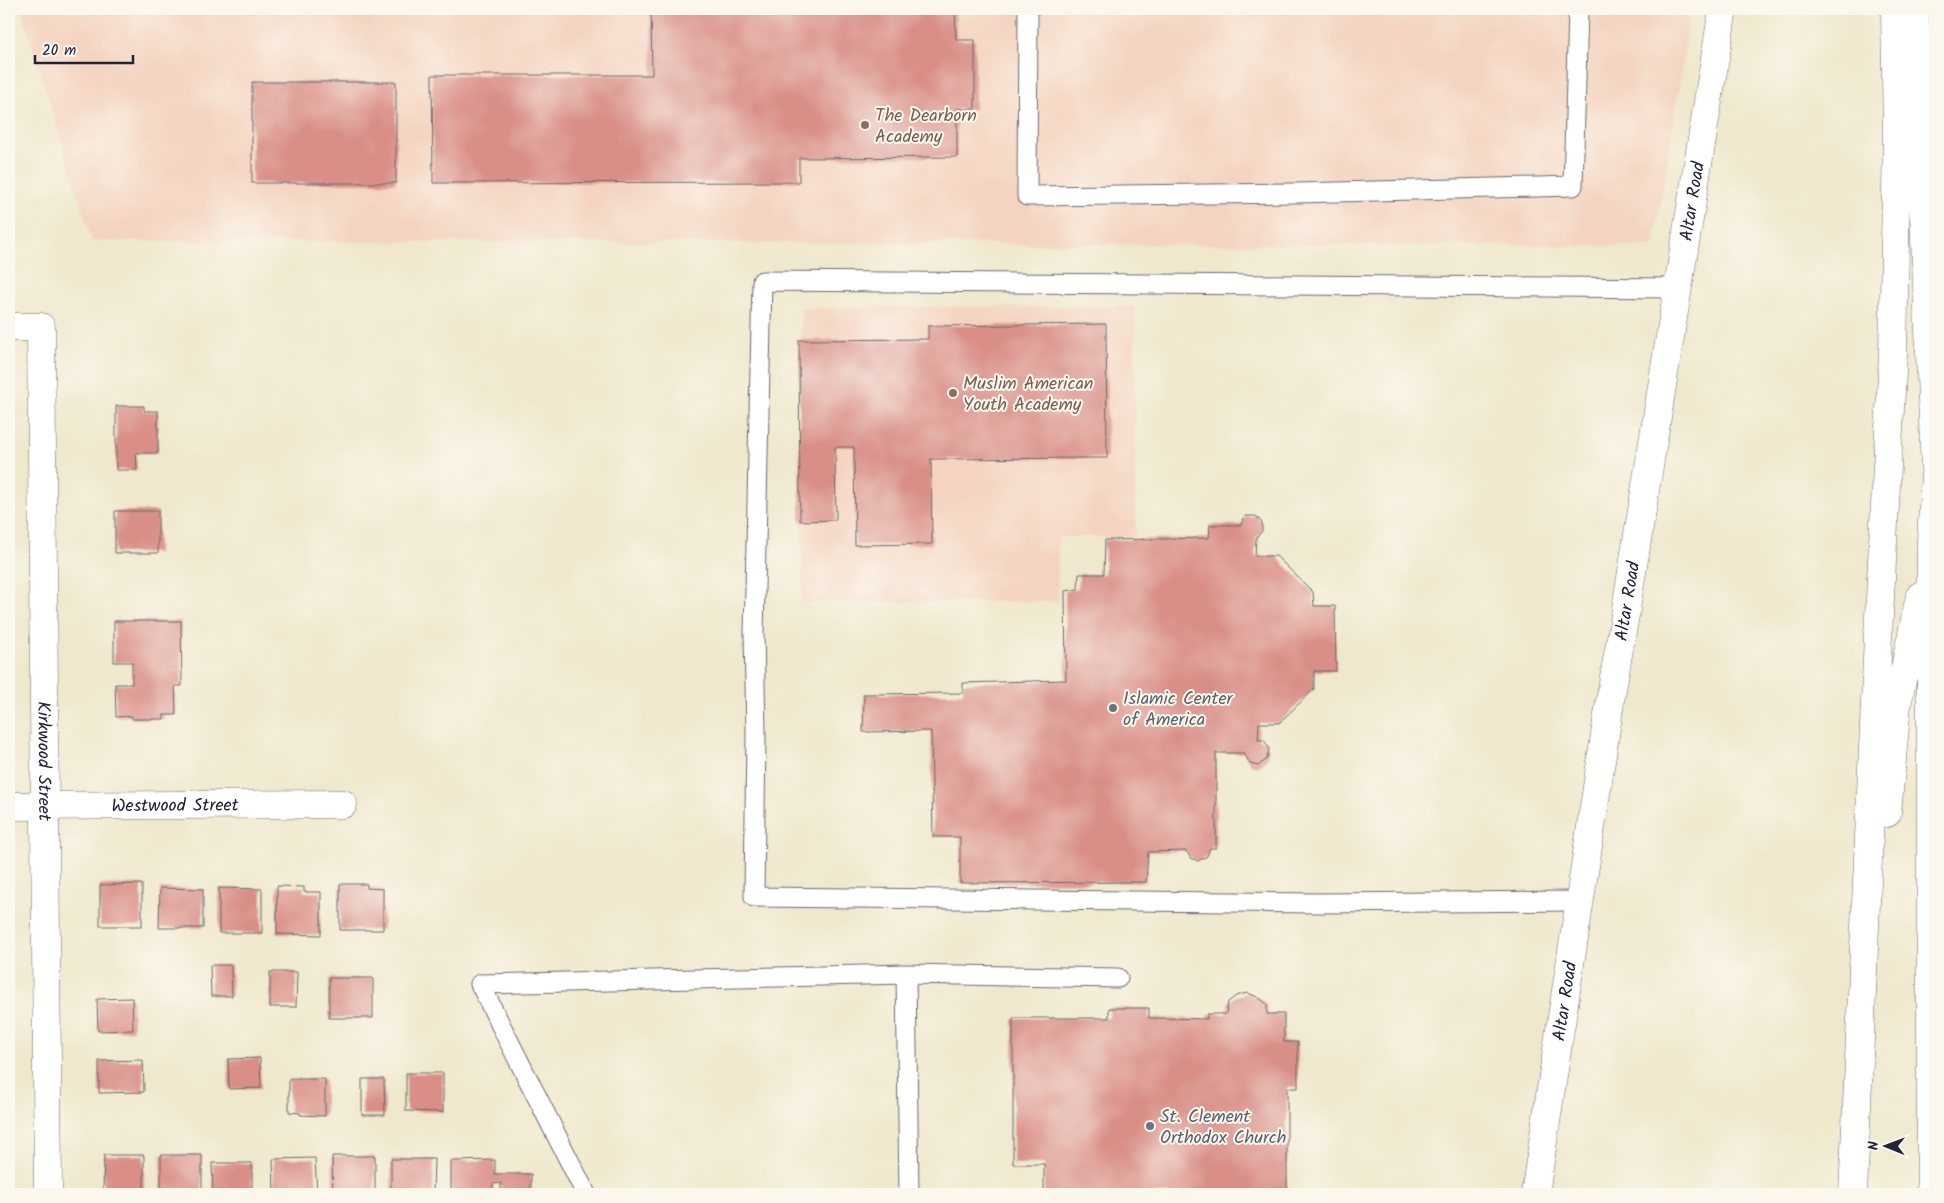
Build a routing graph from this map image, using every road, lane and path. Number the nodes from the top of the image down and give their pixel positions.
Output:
1 (1028, 9) edge
2 (1578, 9) edge
3 (1724, 9) edge
4 (1895, 9) edge
5 (1915, 9) edge
6 (1677, 288) junction
7 (9, 327) edge
8 (1935, 468) edge
9 (1935, 475) edge
10 (1931, 541) junction
11 (343, 804) dead end
12 (45, 805) junction
13 (9, 806) edge
14 (1579, 901) junction
15 (906, 974) junction
16 (1118, 978) dead end
17 (48, 1194) edge
18 (586, 1194) edge
19 (909, 1194) edge
20 (1535, 1194) edge
21 (1854, 1194) edge
22 (1931, 1194) edge

1 - 2 lane
3 - 6 main road, Altar Road
4 - 21 main road
5 - 8 main road
6 - 14 main road, Altar Road
6 - 14 lane
7 - 12 main road, Kirkwood Street
9 - 10 main road
10 - 21 main road
10 - 22 main road
11 - 12 main road, Westwood Street
12 - 13 main road, Westwood Street
12 - 17 main road, Kirkwood Street
14 - 20 main road, Altar Road
15 - 16 lane
15 - 18 lane
15 - 19 lane

